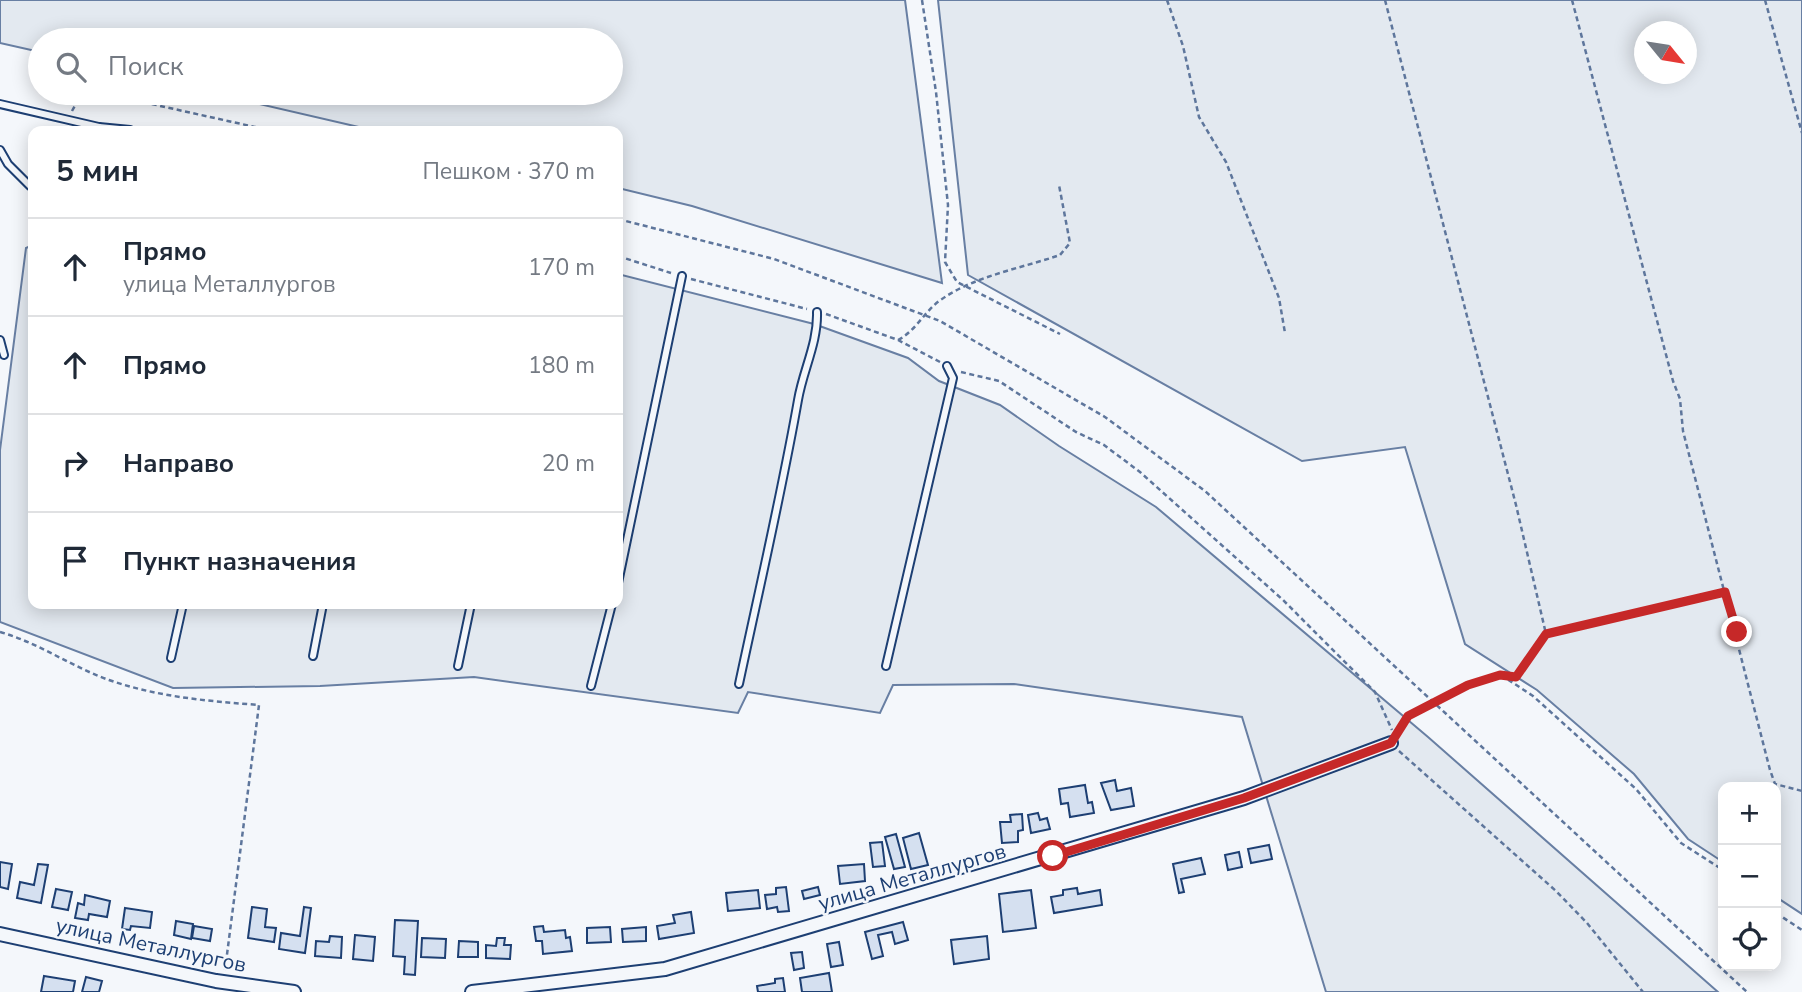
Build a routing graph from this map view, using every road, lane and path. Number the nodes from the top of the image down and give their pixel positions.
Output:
1 (922, 0) edge
2 (1167, 0) edge
3 (1385, 0) edge
4 (1572, 0) edge
5 (1765, 0) edge
6 (0, 104) edge
7 (75, 105) edge
8 (156, 105) edge
9 (67, 119) junction
10 (89, 126) edge
11 (250, 126) edge
12 (1802, 133) edge
13 (0, 150) edge
14 (28, 184) edge
15 (1059, 185) dead end
16 (623, 220) edge
17 (623, 258) edge
18 (682, 276) junction
19 (965, 286) junction
20 (817, 312) junction
21 (925, 316) junction
22 (1285, 333) dead end
23 (1060, 334) dead end
24 (0, 340) edge
25 (898, 340) junction
26 (4, 355) dead end
27 (947, 366) junction
28 (623, 559) edge
29 (1725, 592) junction
30 (182, 609) edge
31 (322, 609) edge
32 (470, 609) edge
33 (611, 609) edge
34 (0, 632) edge
35 (1546, 634) junction
36 (313, 656) dead end
37 (171, 658) dead end
38 (458, 666) dead end
39 (886, 666) dead end
40 (1500, 675) junction
41 (1516, 677) junction
42 (739, 684) dead end
43 (591, 686) dead end
44 (1521, 689) junction
45 (1433, 704) junction
46 (1391, 743) junction
47 (1802, 791) edge
48 (1718, 867) edge
49 (1781, 916) edge
50 (1802, 930) edge
51 (0, 934) edge
52 (223, 982) junction
53 (293, 992) edge
54 (472, 992) edge
55 (1643, 992) edge
56 (1747, 992) edge

1 - 19 path
2 - 22 path
3 - 35 path
4 - 29 path
5 - 12 path
6 - 9 lane
7 - 9 path
8 - 11 path
9 - 10 lane
13 - 14 lane
15 - 19 path
16 - 21 path
17 - 18 path
18 - 20 path
18 - 28 lane
19 - 21 path
19 - 23 path
20 - 25 path
20 - 42 lane
21 - 25 path
21 - 45 path
24 - 26 lane
25 - 27 path
27 - 39 lane
27 - 46 path
29 - 35 path
29 - 47 path
30 - 37 lane
31 - 36 lane
32 - 38 lane
33 - 43 lane
34 - 52 path
35 - 41 path
40 - 41 path
40 - 44 path
40 - 45 path
41 - 44 path
44 - 48 path
45 - 46 path
45 - 56 path
46 - 54 street, улица Металлургов
46 - 55 path
49 - 50 path
51 - 52 street, улица Металлургов
52 - 53 street, улица Металлургов

